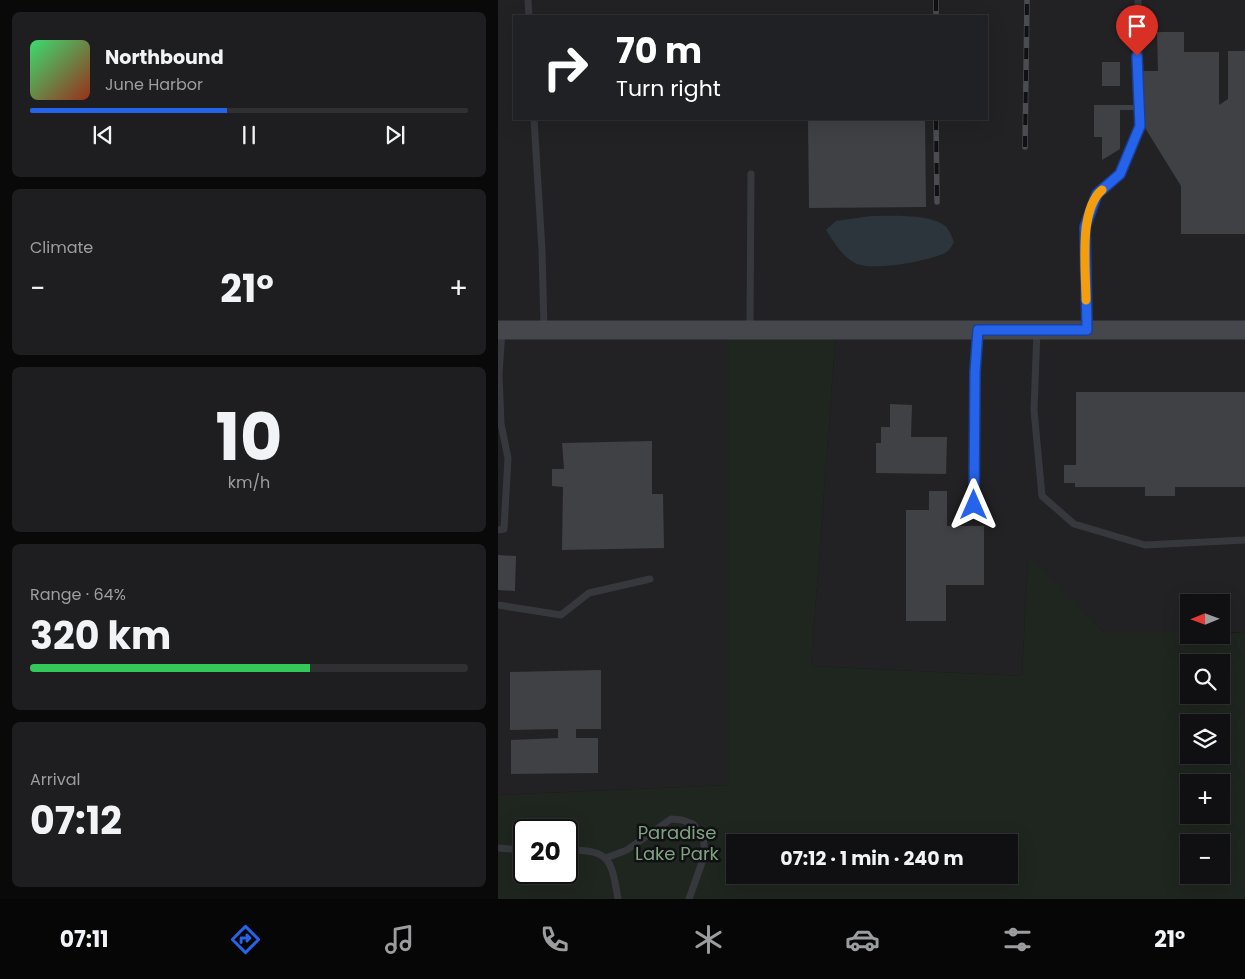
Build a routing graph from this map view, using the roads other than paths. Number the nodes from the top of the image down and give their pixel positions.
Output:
1 (528, 0) edge
2 (1138, 0) edge
3 (529, 15) edge
4 (534, 120) edge
5 (751, 174) dead end
6 (500, 330) edge
7 (544, 330) junction
8 (750, 330) junction
9 (978, 330) junction
10 (1037, 330) junction
11 (1087, 330) junction
12 (1246, 330) edge
13 (974, 505) dead end
14 (498, 530) edge
15 (1246, 540) edge
16 (650, 579) dead end
17 (498, 605) edge
18 (498, 848) edge
19 (513, 849) edge
20 (578, 850) edge
21 (606, 858) junction
22 (618, 899) edge
23 (689, 899) edge

1 - 3 lane
2 - 11 lane
4 - 7 lane
5 - 8 lane
6 - 7 street
6 - 14 lane
7 - 8 street
8 - 9 street
9 - 10 street
9 - 13 lane
10 - 11 street
10 - 15 lane
11 - 12 street
16 - 17 lane
18 - 19 lane
20 - 21 lane
21 - 22 lane
21 - 23 lane

